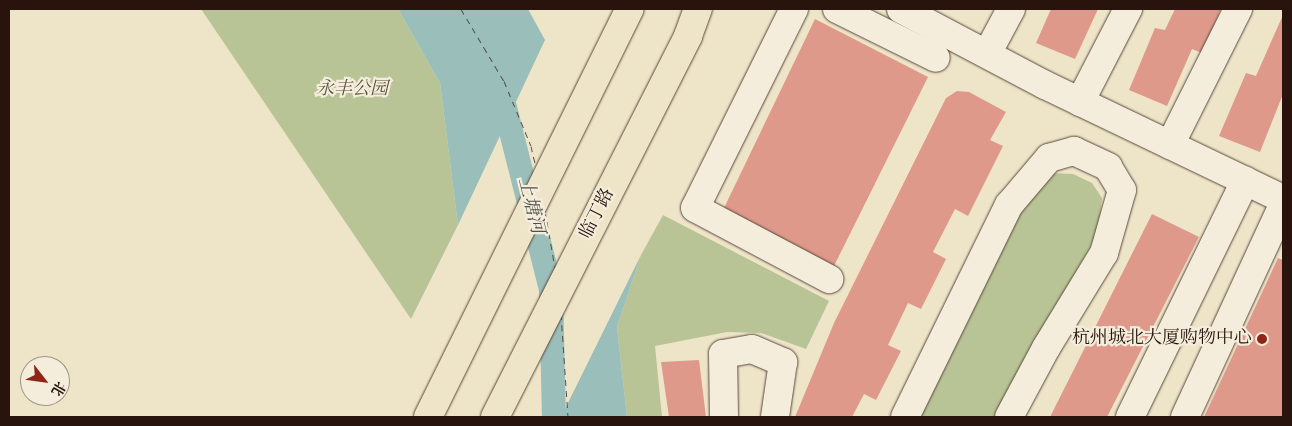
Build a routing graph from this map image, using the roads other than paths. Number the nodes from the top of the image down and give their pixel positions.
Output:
1 (630, 9) edge
2 (698, 9) edge
3 (794, 9) edge
4 (837, 9) edge
5 (901, 9) edge
6 (1010, 9) edge
7 (1128, 9) edge
8 (1238, 9) edge
9 (987, 54) junction
10 (936, 58) dead end
11 (1080, 102) junction
12 (1170, 145) junction
13 (1245, 181) junction
14 (1281, 194) edge
15 (829, 279) dead end
16 (428, 417) edge
17 (495, 417) edge
18 (724, 417) edge
19 (775, 417) edge
20 (905, 417) edge
21 (1009, 417) edge
22 (1130, 417) edge
23 (1185, 417) edge

1 - 16 main road
2 - 17 main road, 临丁路
3 - 15 street
4 - 10 street
5 - 9 street
6 - 9 street
7 - 11 street
8 - 12 street
9 - 11 street
11 - 12 street
12 - 13 street
13 - 14 street
13 - 22 street
14 - 23 street
18 - 19 street
20 - 21 street

